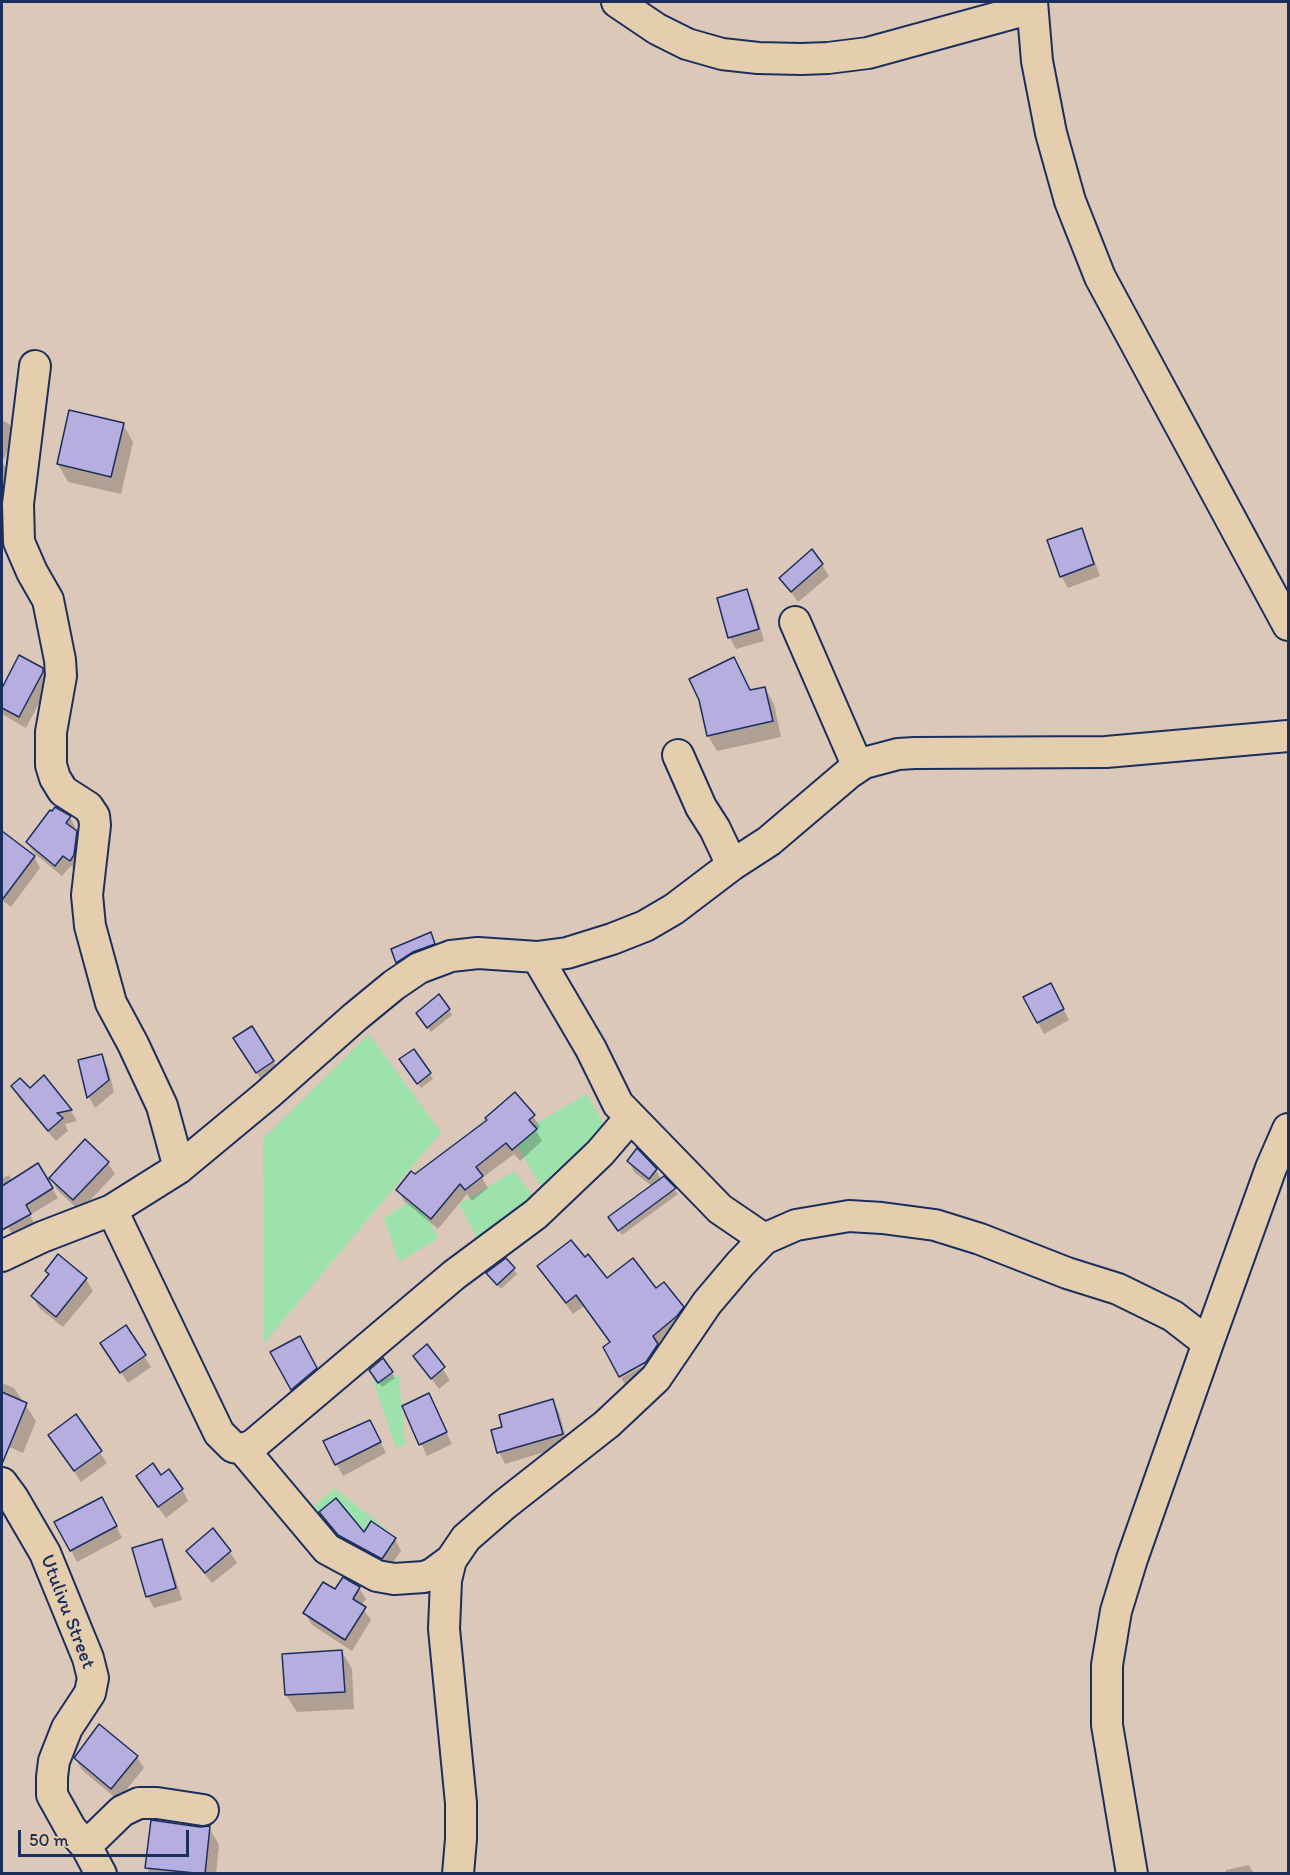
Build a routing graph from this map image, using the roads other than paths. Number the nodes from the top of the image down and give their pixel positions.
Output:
1 (617, 2) edge
2 (1032, 5) edge
3 (35, 366) dead end
4 (795, 622) dead end
5 (1288, 625) edge
6 (1288, 736) edge
7 (678, 755) dead end
8 (858, 767) junction
9 (732, 865) junction
10 (537, 957) junction
11 (630, 1118) junction
12 (1288, 1129) edge
13 (179, 1168) junction
14 (112, 1210) junction
15 (764, 1239) junction
16 (2, 1256) edge
17 (1208, 1343) junction
18 (243, 1449) junction
19 (2, 1483) edge
20 (451, 1560) junction
21 (203, 1810) dead end
22 (86, 1846) junction
23 (100, 1874) edge
24 (458, 1874) edge
25 (1132, 1874) edge

1 - 2 street
2 - 5 street
3 - 13 street
4 - 8 street
6 - 8 street
7 - 9 street
8 - 9 street
9 - 10 street
10 - 11 street
10 - 13 street
11 - 15 street
11 - 18 street
12 - 17 street
13 - 14 street
14 - 16 street
14 - 18 street
15 - 17 street
15 - 20 street
17 - 25 street
18 - 20 street
19 - 22 street, Utulivu Street
20 - 24 street
21 - 22 street
22 - 23 street, Utulivu Street

